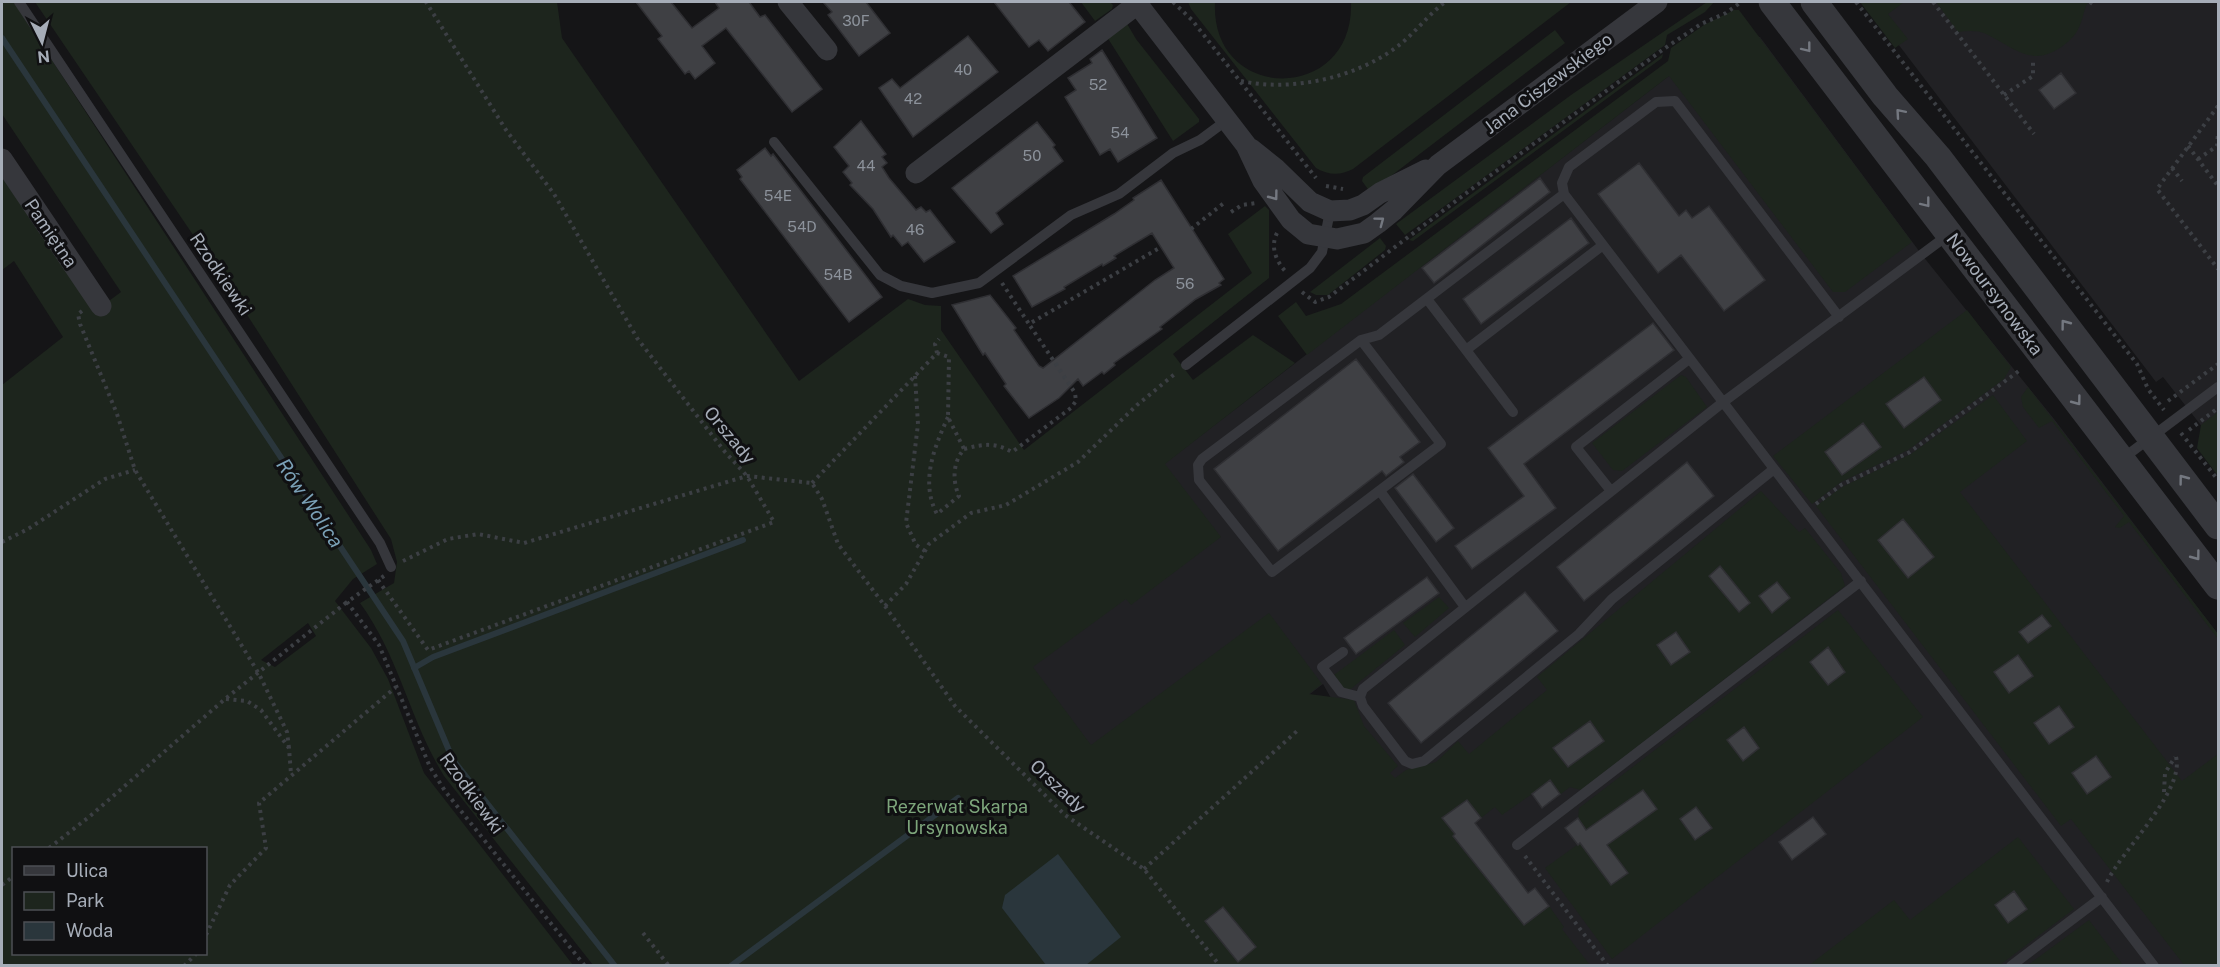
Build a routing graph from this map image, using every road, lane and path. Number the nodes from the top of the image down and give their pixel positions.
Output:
1 (19, 2) edge
2 (426, 2) edge
3 (788, 2) edge
4 (1138, 2) edge
5 (1174, 2) edge
6 (1445, 2) edge
7 (1657, 2) edge
8 (1741, 2) edge
9 (1772, 2) edge
10 (1814, 2) edge
11 (1856, 2) edge
12 (1933, 2) edge
13 (2090, 2) edge
14 (2095, 6) dead end
15 (827, 50) dead end
16 (2033, 60) dead end
17 (1240, 81) junction
18 (2004, 95) junction
19 (2218, 106) edge
20 (1227, 120) junction
21 (2218, 132) edge
22 (2034, 134) dead end
23 (774, 142) dead end
24 (1246, 145) junction
25 (2188, 146) junction
26 (2, 159) edge
27 (2198, 159) junction
28 (1438, 165) junction
29 (2172, 168) junction
30 (916, 173) dead end
31 (2182, 181) dead end
32 (2218, 186) edge
33 (1349, 191) dead end
34 (1564, 194) junction
35 (1264, 199) dead end
36 (1224, 203) dead end
37 (1330, 211) junction
38 (1231, 212) dead end
39 (1282, 227) dead end
40 (1191, 229) dead end
41 (1950, 234) junction
42 (1326, 238) junction
43 (1603, 245) junction
44 (1161, 247) dead end
45 (1283, 268) dead end
46 (2218, 269) edge
47 (1002, 283) dead end
48 (1304, 295) dead end
49 (1427, 299) junction
50 (99, 303) joint
51 (1839, 317) junction
52 (1029, 324) junction
53 (939, 339) dead end
54 (1361, 340) junction
55 (1466, 350) junction
56 (937, 353) junction
57 (1689, 359) junction
58 (2218, 364) edge
59 (1186, 365) joint
60 (2020, 370) dead end
61 (914, 375) junction
62 (2218, 387) edge
63 (2168, 401) dead end
64 (1722, 403) junction
65 (2218, 408) edge
66 (2164, 411) dead end
67 (1513, 412) dead end
68 (948, 417) junction
69 (2189, 430) dead end
70 (2181, 433) dead end
71 (2151, 437) junction
72 (964, 449) junction
73 (2122, 460) junction
74 (1774, 469) junction
75 (135, 470) junction
76 (747, 476) junction
77 (2218, 480) edge
78 (812, 483) junction
79 (1380, 491) junction
80 (1611, 491) junction
81 (1806, 511) junction
82 (2218, 526) edge
83 (2, 542) edge
84 (925, 551) junction
85 (389, 571) junction
86 (378, 580) junction
87 (1862, 581) junction
88 (2218, 586) edge
89 (348, 602) junction
90 (885, 606) junction
91 (1465, 607) junction
92 (1343, 652) dead end
93 (259, 674) junction
94 (396, 687) junction
95 (1360, 697) junction
96 (225, 699) junction
97 (1298, 731) dead end
98 (289, 748) junction
99 (291, 774) junction
100 (2164, 797) junction
101 (1517, 845) joint
102 (52, 847) edge
103 (1144, 869) junction
104 (2102, 897) junction
105 (207, 933) edge
106 (643, 933) dead end
107 (195, 955) edge
108 (184, 966) edge
109 (585, 966) edge
110 (669, 966) edge
111 (1220, 966) edge
112 (1608, 966) edge
113 (2011, 966) edge
114 (2154, 966) edge

1 - 85 lane, Rzodkiewki
2 - 76 path, Orszady
3 - 15 street
4 - 20 street
4 - 30 street
5 - 17 path
6 - 17 path
7 - 28 street, Jana Ciszewskiego
8 - 48 path
9 -> 41 street, Nowoursynowska
71 -> 10 street, Nowoursynowska
11 - 66 path
12 - 18 path
13 - 14 path
16 - 18 path
17 - 33 path
18 - 22 path
19 - 25 path
20 - 23 lane
20 - 24 street
21 - 27 path
24 - 37 street
24 -> 42 street
25 - 27 path
25 - 29 path
26 - 50 street, Pamiętna
27 - 32 path
28 - 37 street, Jana Ciszewskiego
42 -> 28 street, Jana Ciszewskiego
29 - 31 path
29 - 46 path
34 - 43 lane
34 - 49 lane
34 - 51 lane
35 - 38 path
36 - 40 path
37 - 42 lane
39 - 45 path
41 - 51 lane
41 -> 73 street, Nowoursynowska
42 - 59 lane
43 - 55 lane
43 - 57 lane
44 - 52 path
47 - 52 path
49 - 54 lane
49 - 55 lane
50 - 75 path
51 - 64 lane
52 - 72 path
53 - 56 path
54 - 79 lane
54 - 79 lane
55 - 67 lane
56 - 61 path
56 - 68 path
57 - 64 lane
57 - 80 lane
58 - 63 path
59 - 84 path
60 - 81 path
61 - 78 path
61 - 84 path
62 - 71 lane
64 - 74 lane
64 - 80 lane
65 - 69 path
68 - 72 path
68 - 72 path
70 - 77 path
71 - 73 lane
82 -> 71 street, Nowoursynowska
73 -> 88 street, Nowoursynowska
74 - 81 lane
74 - 95 lane
75 - 83 path
75 - 93 path
76 - 78 path, Orszady
76 - 85 path
76 - 86 path
78 - 90 path, Orszady
79 - 91 lane
80 - 91 lane
81 - 87 lane
84 - 90 path
85 - 86 path
86 - 89 path
87 - 101 lane
87 - 104 lane
89 - 93 path
89 - 94 path, Rzodkiewki
90 - 103 path, Orszady
91 - 95 lane
92 - 95 lane
93 - 96 path
93 - 98 path
94 - 99 path
94 - 109 path, Rzodkiewki
96 - 98 path
96 - 102 path
97 - 103 path
98 - 99 path
99 - 105 path
100 - 100 path
100 - 104 path
101 - 112 path
103 - 111 path, Orszady
104 - 113 lane
104 - 114 lane
106 - 110 path
107 - 108 path

